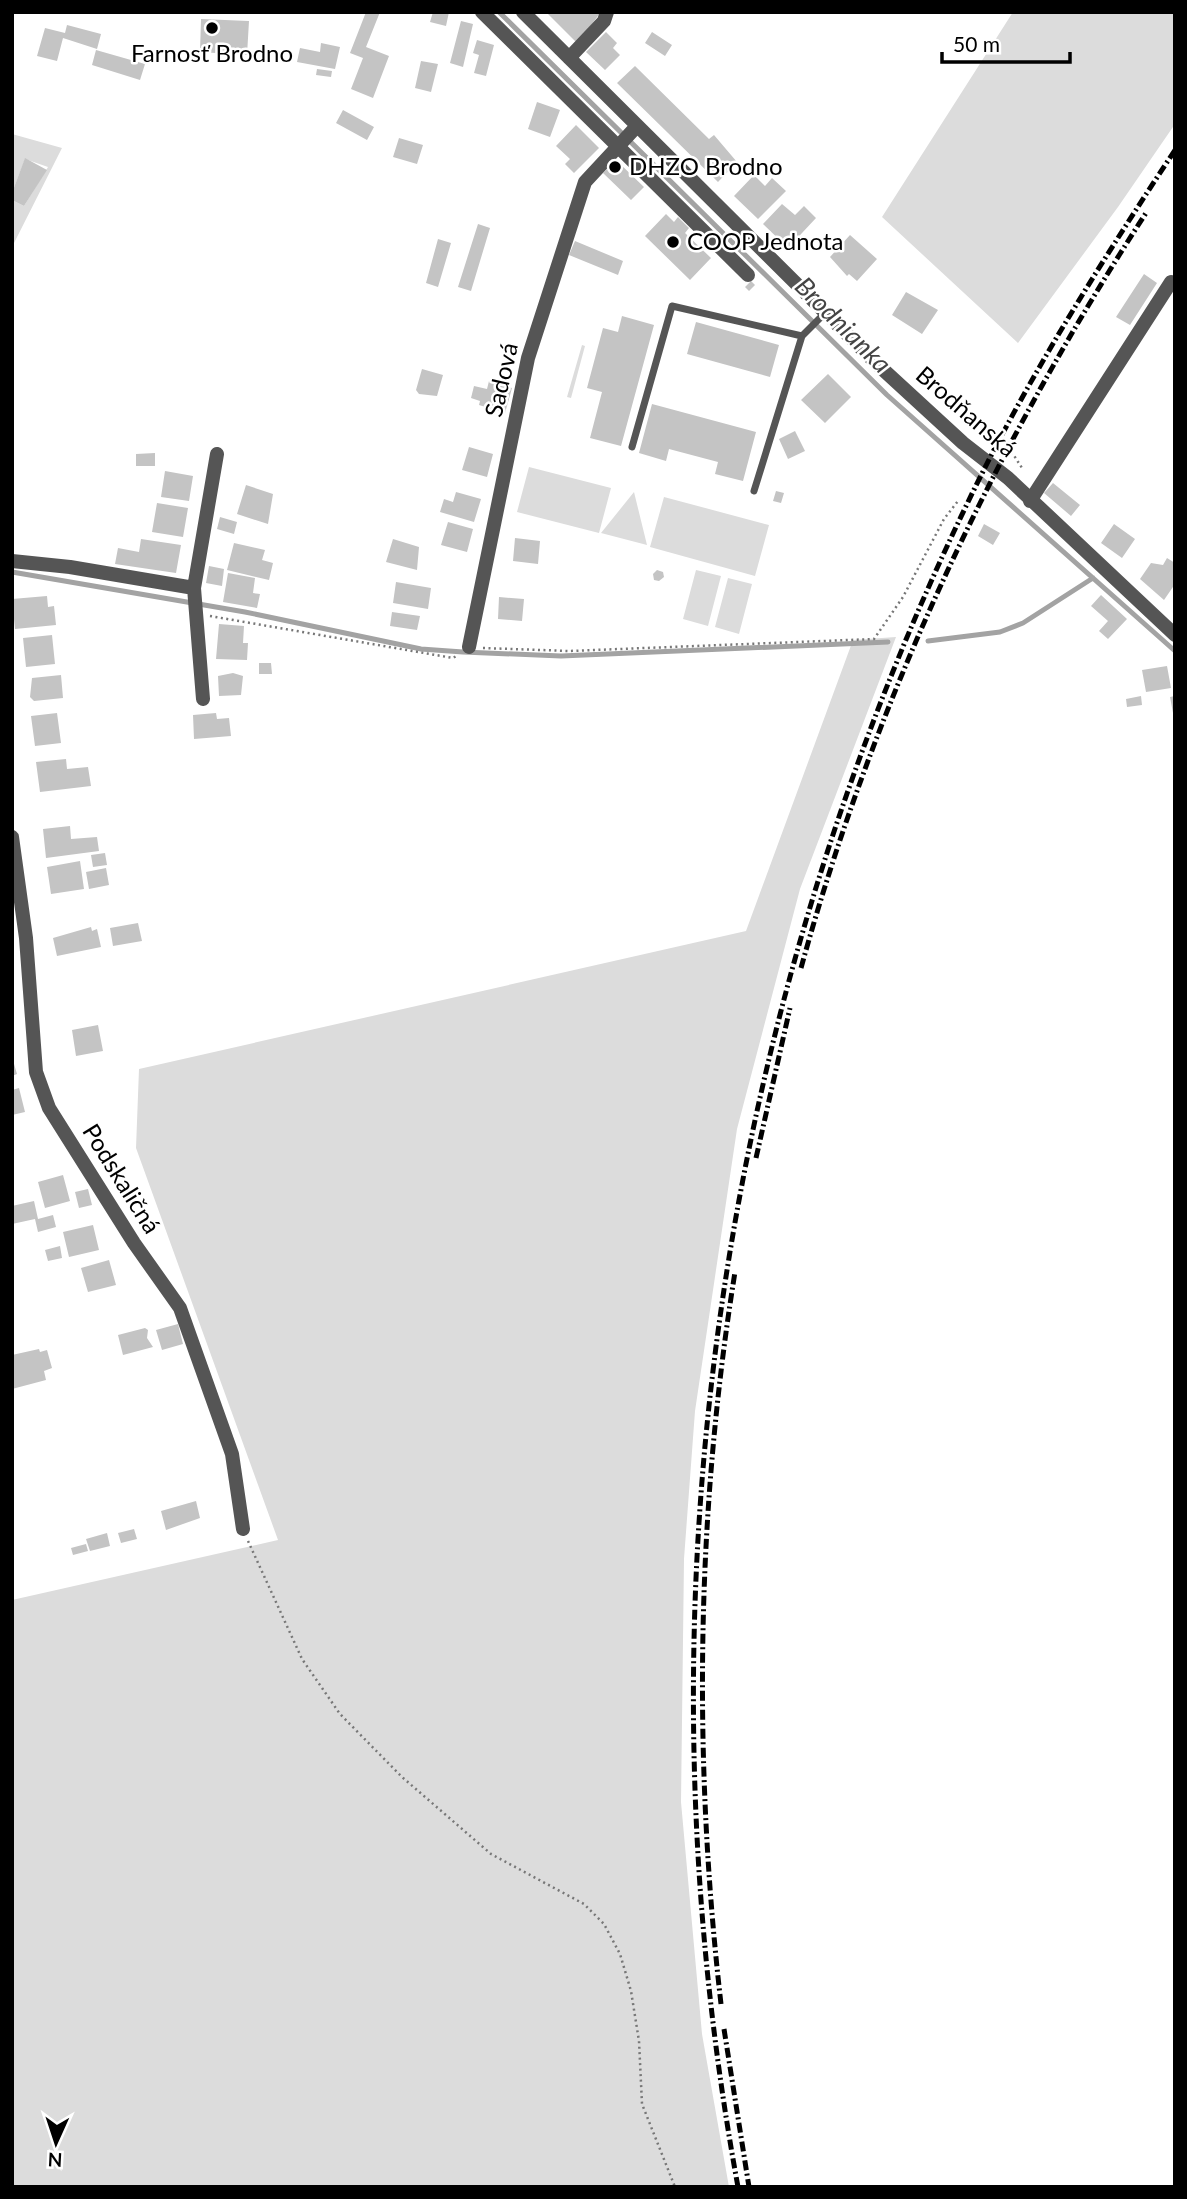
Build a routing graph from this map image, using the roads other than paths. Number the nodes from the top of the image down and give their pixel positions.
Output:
1 (482, 12) edge
2 (523, 12) edge
3 (607, 12) edge
4 (569, 58) junction
5 (626, 137) junction
6 (748, 275) dead end
7 (1171, 282) dead end
8 (822, 315) junction
9 (802, 336) junction
10 (632, 447) dead end
11 (218, 454) dead end
12 (754, 491) dead end
13 (1030, 501) junction
14 (12, 562) edge
15 (196, 603) junction
16 (1175, 635) edge
17 (464, 651) road end
18 (203, 699) dead end
19 (12, 837) edge
20 (243, 1530) road end

1 - 5 street, Brodňanská
2 - 4 street, Brodňanská
3 - 4 street
4 - 5 street, Brodňanská
5 - 6 street, Brodňanská
5 - 8 street, Brodňanská
5 - 17 street, Sadová
7 - 13 street
8 - 9 lane
8 - 13 street, Brodňanská
9 - 10 lane
9 - 12 lane
11 - 15 street
13 - 16 street, Brodňanská
14 - 15 street
15 - 18 street
19 - 20 street, Podskaličná

